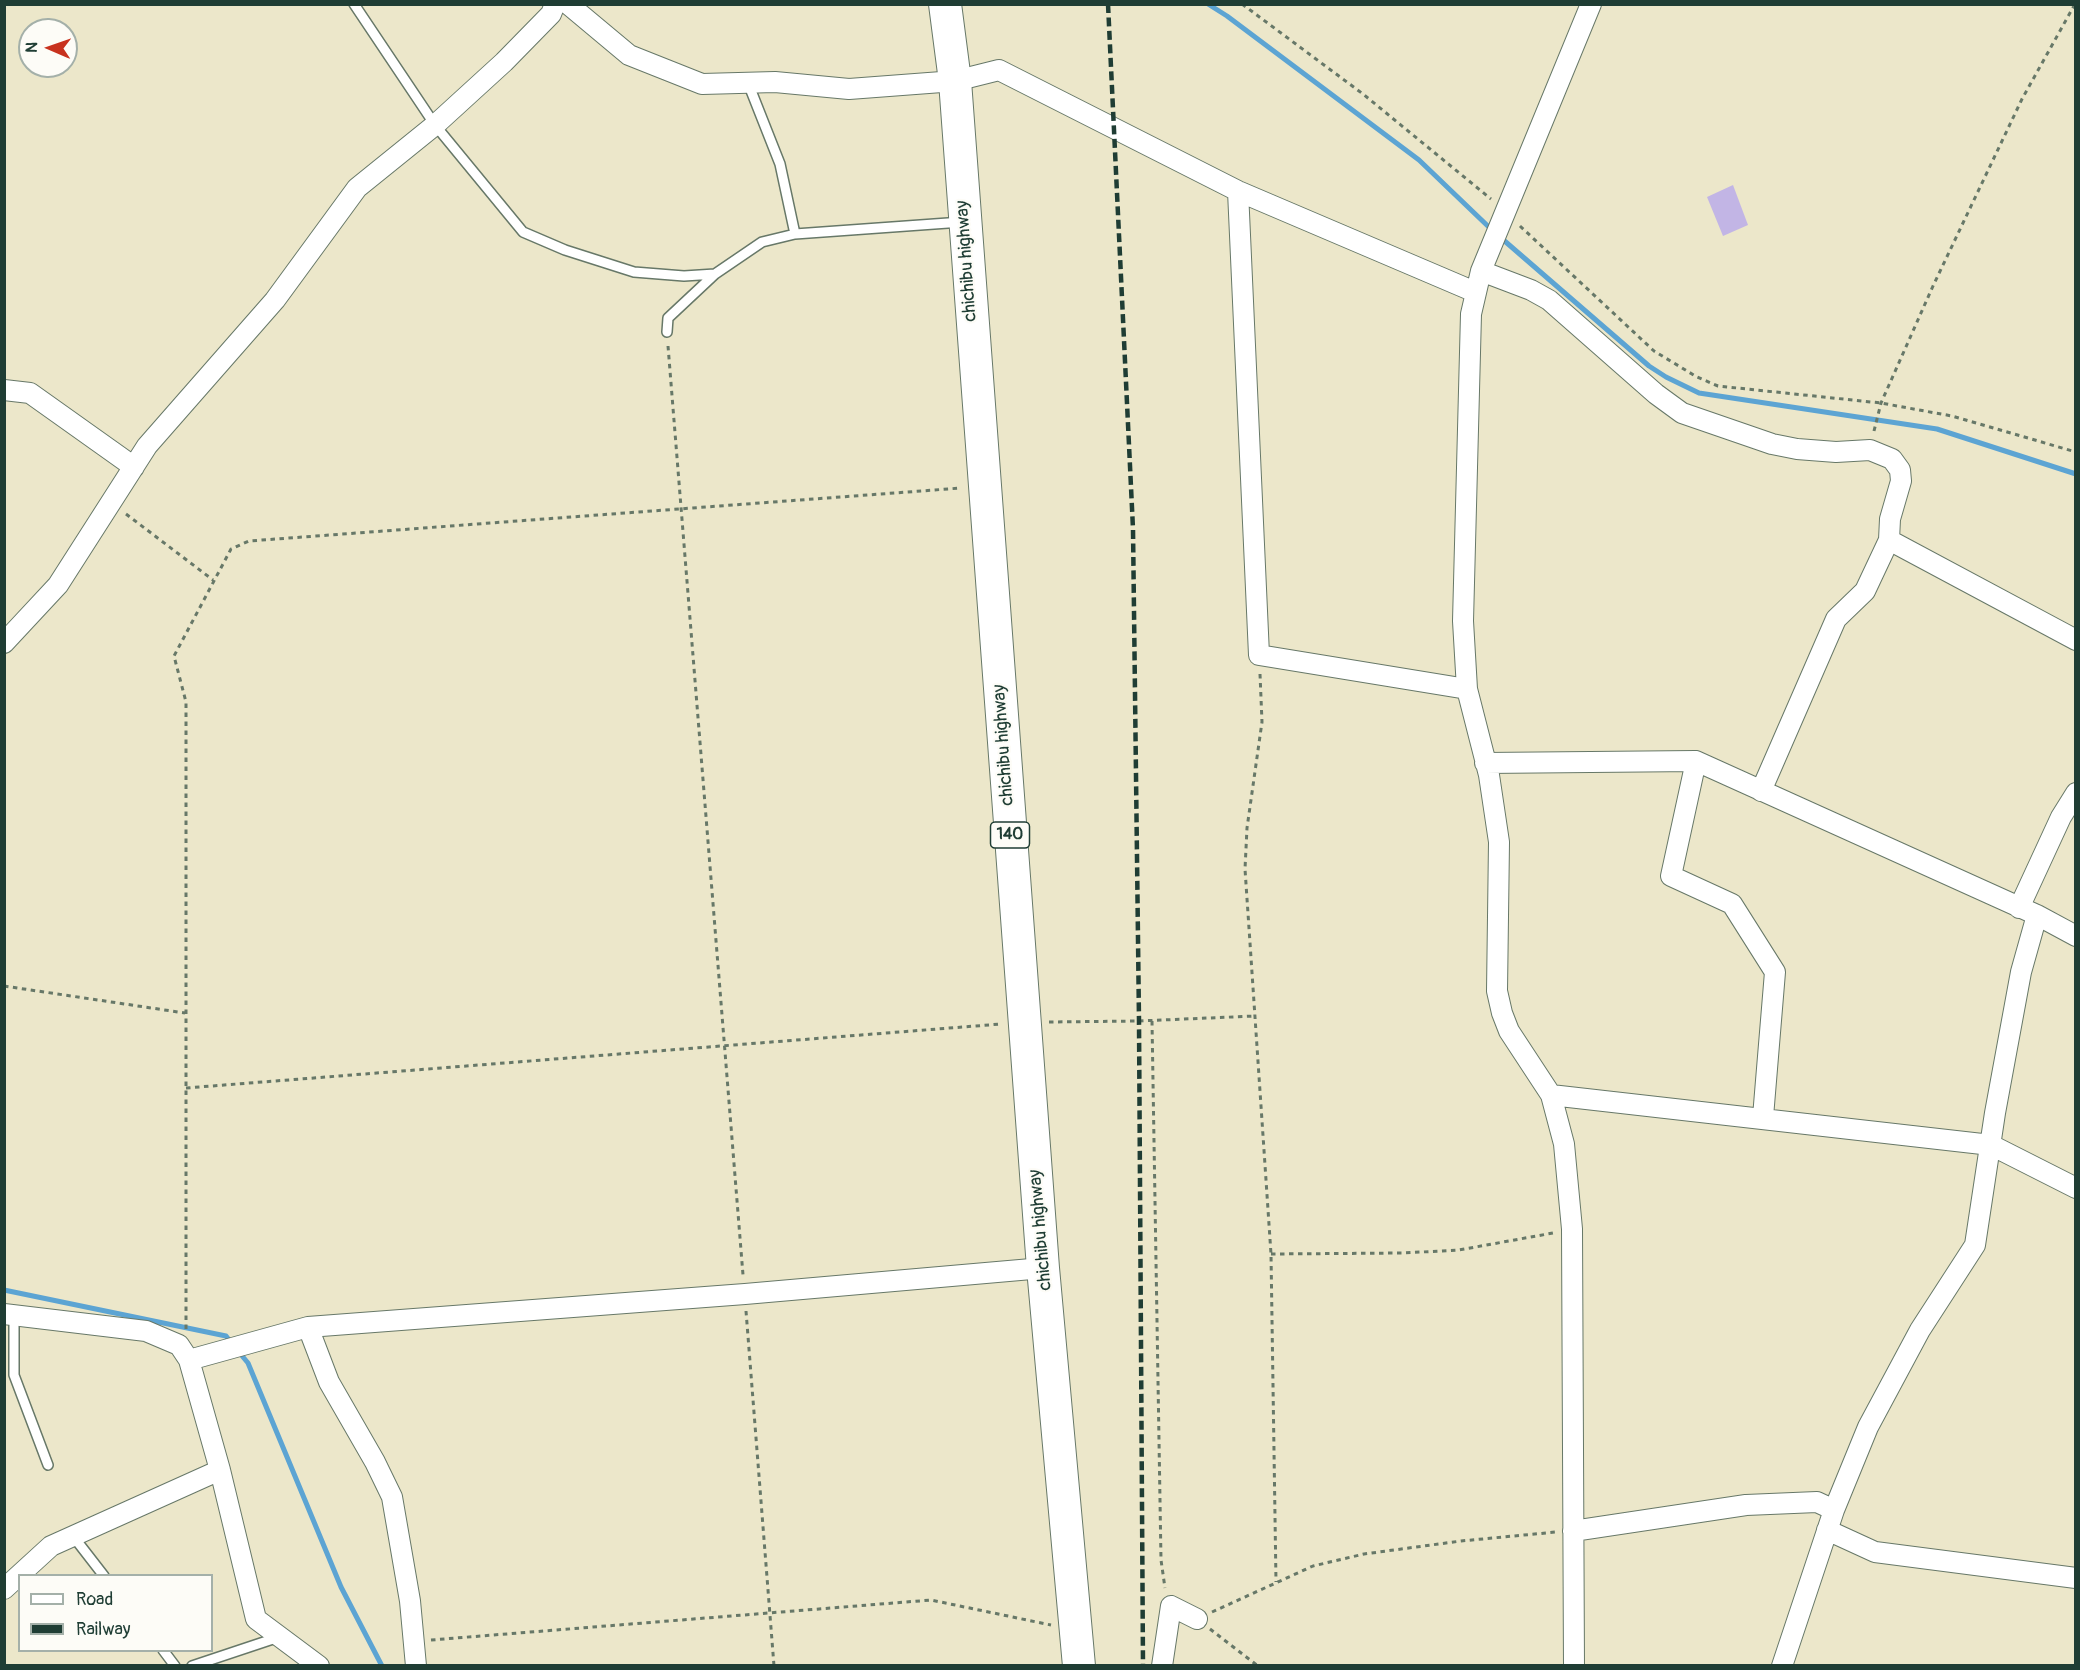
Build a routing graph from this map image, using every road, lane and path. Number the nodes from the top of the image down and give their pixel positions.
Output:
1 (354, 4) edge
2 (555, 4) edge
3 (568, 4) edge
4 (945, 4) edge
5 (1242, 4) edge
6 (1592, 4) edge
7 (2075, 4) edge
8 (955, 81) junction
9 (748, 83) junction
10 (435, 125) junction
11 (1238, 191) junction
12 (1506, 212) junction
13 (964, 222) junction
14 (795, 234) junction
15 (1481, 270) junction
16 (715, 274) junction
17 (1475, 292) junction
18 (667, 332) joint
19 (4, 390) edge
20 (1881, 403) junction
21 (1870, 450) junction
22 (2076, 452) edge
23 (134, 467) junction
24 (984, 486) junction
25 (111, 503) junction
26 (682, 510) junction
27 (1888, 540) junction
28 (213, 580) junction
29 (2076, 640) edge
30 (4, 643) edge
31 (1259, 655) junction
32 (1467, 689) junction
33 (1696, 761) junction
34 (1485, 763) junction
35 (1761, 791) junction
36 (2076, 793) edge
37 (2028, 911) junction
38 (2076, 936) edge
39 (4, 986) edge
40 (185, 1013) junction
41 (1255, 1016) junction
42 (1152, 1021) junction
43 (1024, 1022) junction
44 (725, 1047) junction
45 (186, 1088) junction
46 (1551, 1095) junction
47 (1763, 1118) junction
48 (1991, 1145) junction
49 (2076, 1188) edge
50 (1572, 1229) junction
51 (1271, 1254) junction
52 (1043, 1268) junction
53 (745, 1294) junction
54 (9, 1315) edge
55 (308, 1327) junction
56 (189, 1360) junction
57 (48, 1465) dead end
58 (220, 1470) junction
59 (1834, 1510) junction
60 (1827, 1530) junction
61 (1573, 1531) junction
62 (73, 1536) junction
63 (20, 1574) edge
64 (103, 1574) edge
65 (18, 1576) edge
66 (2076, 1578) edge
67 (1276, 1582) junction
68 (4, 1589) edge
69 (1171, 1606) junction
70 (770, 1613) junction
71 (1197, 1619) junction
72 (1076, 1630) junction
73 (280, 1637) junction
74 (415, 1641) junction
75 (165, 1652) edge
76 (175, 1665) edge
77 (192, 1665) edge
78 (320, 1665) edge
79 (416, 1665) edge
80 (774, 1665) edge
81 (1079, 1665) edge
82 (1162, 1665) edge
83 (1258, 1665) edge
84 (1574, 1665) edge
85 (1782, 1665) edge

1 - 10 lane
2 - 10 street
3 - 9 street
4 - 8 highway, chichibu highway / 140
5 - 12 path
6 - 12 street
7 - 20 path
8 - 9 street
8 - 11 street
8 - 13 highway, chichibu highway / 140
9 - 14 lane
10 - 16 lane
10 - 23 street
11 - 17 street
11 - 31 street
12 - 15 street
12 - 20 path
13 - 14 lane
13 - 24 highway, chichibu highway / 140
14 - 16 lane
15 - 17 street
15 - 21 street
16 - 18 lane
17 - 32 street
18 - 26 path
19 - 23 street
20 - 21 path
20 - 22 path
21 - 27 street
23 - 25 street
24 - 26 path
24 - 43 highway, chichibu highway / 140
25 - 28 path
25 - 30 street
26 - 28 path
26 - 44 path
27 - 29 street
27 - 35 street
28 - 40 path
31 - 32 street
31 - 41 path
32 - 34 street
33 - 34 street
33 - 35 street
33 - 47 street
34 - 46 street
35 - 37 street
36 - 37 street
37 - 38 street
37 - 48 street
39 - 40 path
40 - 45 path
41 - 42 path
41 - 51 path
42 - 43 path
42 - 69 path
43 - 44 path
43 - 52 highway, chichibu highway / 140
44 - 45 path
44 - 53 path
45 - 56 path
46 - 47 street
46 - 50 street
47 - 48 street
48 - 49 street
48 - 59 street
50 - 51 path
50 - 61 street
51 - 67 path
52 - 53 street
52 - 72 highway, chichibu highway / 140
53 - 55 street
53 - 70 path
54 - 56 street
54 - 57 lane
55 - 56 street
55 - 74 street
56 - 58 street
58 - 62 street
58 - 73 street
59 - 60 street
59 - 61 street
60 - 66 street
60 - 85 street
61 - 67 path
61 - 84 street
62 - 63 street
62 - 64 lane
65 - 68 street
67 - 71 path
69 - 71 street
69 - 82 street
70 - 72 path
70 - 74 path
70 - 80 path
71 - 83 path
72 - 81 highway, chichibu highway / 140
73 - 77 lane
73 - 78 street
74 - 79 street
75 - 76 lane

